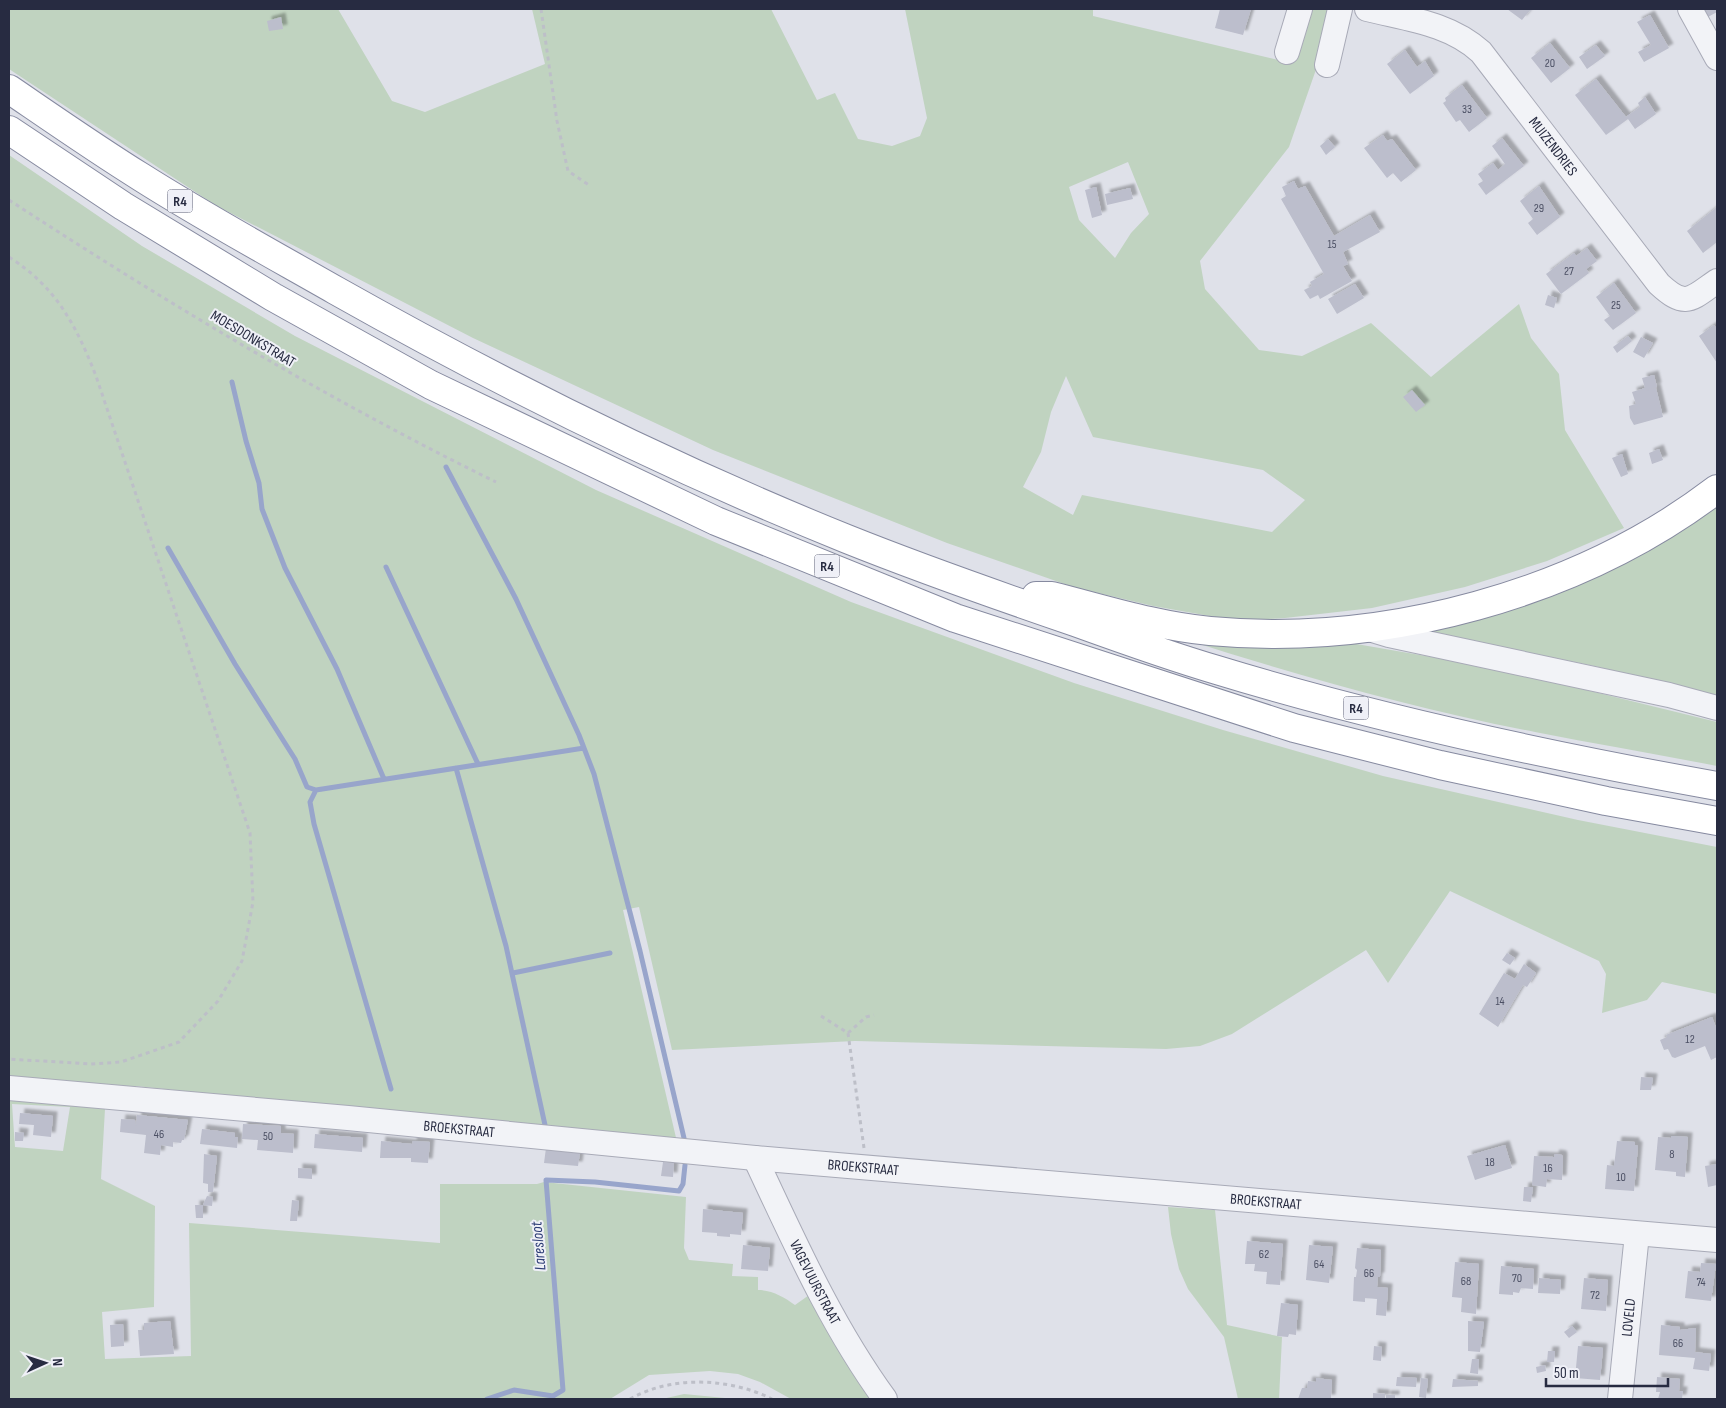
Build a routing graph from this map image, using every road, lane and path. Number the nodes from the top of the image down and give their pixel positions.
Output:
1 (541, 9) edge
2 (1300, 9) edge
3 (1340, 9) edge
4 (1367, 9) edge
5 (1690, 9) edge
6 (1287, 52) dead end
7 (1717, 58) edge
8 (1327, 65) dead end
9 (9, 90) edge
10 (9, 130) edge
11 (589, 186) dead end
12 (9, 200) edge
13 (9, 257) edge
14 (1717, 281) edge
15 (496, 482) dead end
16 (1717, 489) edge
17 (1003, 597) junction
18 (1369, 629) junction
19 (1717, 708) edge
20 (1717, 786) edge
21 (1717, 821) edge
22 (874, 1015) dead end
23 (821, 1016) dead end
24 (848, 1033) junction
25 (9, 1059) edge
26 (9, 1088) edge
27 (755, 1158) junction
28 (867, 1168) junction
29 (1637, 1234) junction
30 (1717, 1240) edge
31 (630, 1399) edge
32 (772, 1399) edge
33 (885, 1399) edge
34 (1620, 1399) edge

1 - 11 path
2 - 6 street
3 - 8 street
4 - 14 street, MUIZENDRIES
5 - 7 street
9 - 17 highway, R4
10 - 21 highway, R4
12 - 15 path, MOESDONKSTRAAT
13 - 25 path
16 - 18 highway
17 - 18 highway
17 - 20 highway, R4
18 - 19 street
22 - 24 path
23 - 24 path
24 - 28 path
26 - 27 street, BROEKSTRAAT
27 - 28 street, BROEKSTRAAT
27 - 33 street, VAGEVUURSTRAAT
28 - 29 street, BROEKSTRAAT
29 - 30 street, BROEKSTRAAT
29 - 34 street, LOVELD
31 - 32 path

